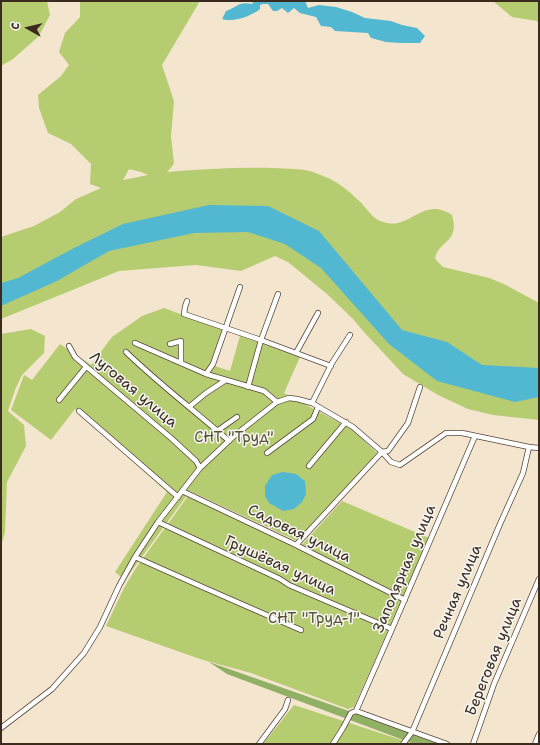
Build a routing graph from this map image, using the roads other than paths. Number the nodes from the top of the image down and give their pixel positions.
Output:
1 (240, 287) dead end
2 (278, 294) dead end
3 (187, 302) dead end
4 (318, 313) dead end
5 (226, 328) junction
6 (350, 335) dead end
7 (261, 340) junction
8 (135, 343) dead end
9 (170, 344) dead end
10 (69, 346) dead end
11 (126, 352) dead end
12 (296, 353) junction
13 (181, 363) junction
14 (331, 366) junction
15 (86, 367) junction
16 (206, 374) junction
17 (226, 380) junction
18 (248, 387) junction
19 (420, 388) dead end
20 (59, 400) dead end
21 (277, 402) junction
22 (312, 403) junction
23 (189, 407) junction
24 (318, 407) junction
25 (79, 411) dead end
26 (237, 417) dead end
27 (346, 422) junction
28 (217, 431) junction
29 (475, 436) junction
30 (229, 441) junction
31 (529, 447) junction
32 (539, 448) edge
33 (382, 452) junction
34 (268, 453) dead end
35 (309, 466) dead end
36 (200, 468) junction
37 (182, 491) junction
38 (178, 497) junction
39 (158, 522) junction
40 (296, 545) junction
41 (136, 557) junction
42 (539, 579) edge
43 (405, 600) junction
44 (392, 629) junction
45 (302, 630) dead end
46 (288, 700) dead end
47 (356, 711) junction
48 (1, 728) edge
49 (412, 732) junction
50 (539, 734) edge
51 (258, 744) edge
52 (333, 744) edge
53 (403, 744) edge
54 (447, 744) edge
55 (473, 744) edge
56 (535, 744) edge

1 - 5 street
2 - 7 street
3 - 5 street
4 - 12 street
5 - 7 street
5 - 16 street
6 - 14 street
7 - 12 street
7 - 18 street
8 - 13 street
9 - 13 street
10 - 15 street, Луговая улица
11 - 23 street
12 - 14 street
13 - 16 street
14 - 22 street
15 - 20 street
15 - 36 street, Луговая улица
16 - 17 street
17 - 18 street
17 - 23 street
18 - 21 street
19 - 33 street
21 - 22 street
21 - 30 street
22 - 24 street
23 - 28 street
24 - 27 street
24 - 34 street
25 - 38 street
26 - 28 street
27 - 33 street
27 - 35 street
28 - 30 street
29 - 31 street
29 - 33 street
29 - 43 street, Заполярная улица
30 - 36 street
31 - 32 street
31 - 49 street, Речная улица
33 - 40 street
36 - 37 street
37 - 38 street
37 - 40 street, Садовая улица
38 - 39 street
39 - 41 street
39 - 44 street, Грушёвая улица
40 - 43 street, Садовая улица
41 - 45 street
41 - 48 street
42 - 55 street, Береговая улица
43 - 44 street, Заполярная улица
44 - 47 street, Заполярная улица
46 - 51 street
47 - 49 street
47 - 52 street, Заполярная улица
49 - 53 street, Речная улица
49 - 54 street
50 - 56 street

